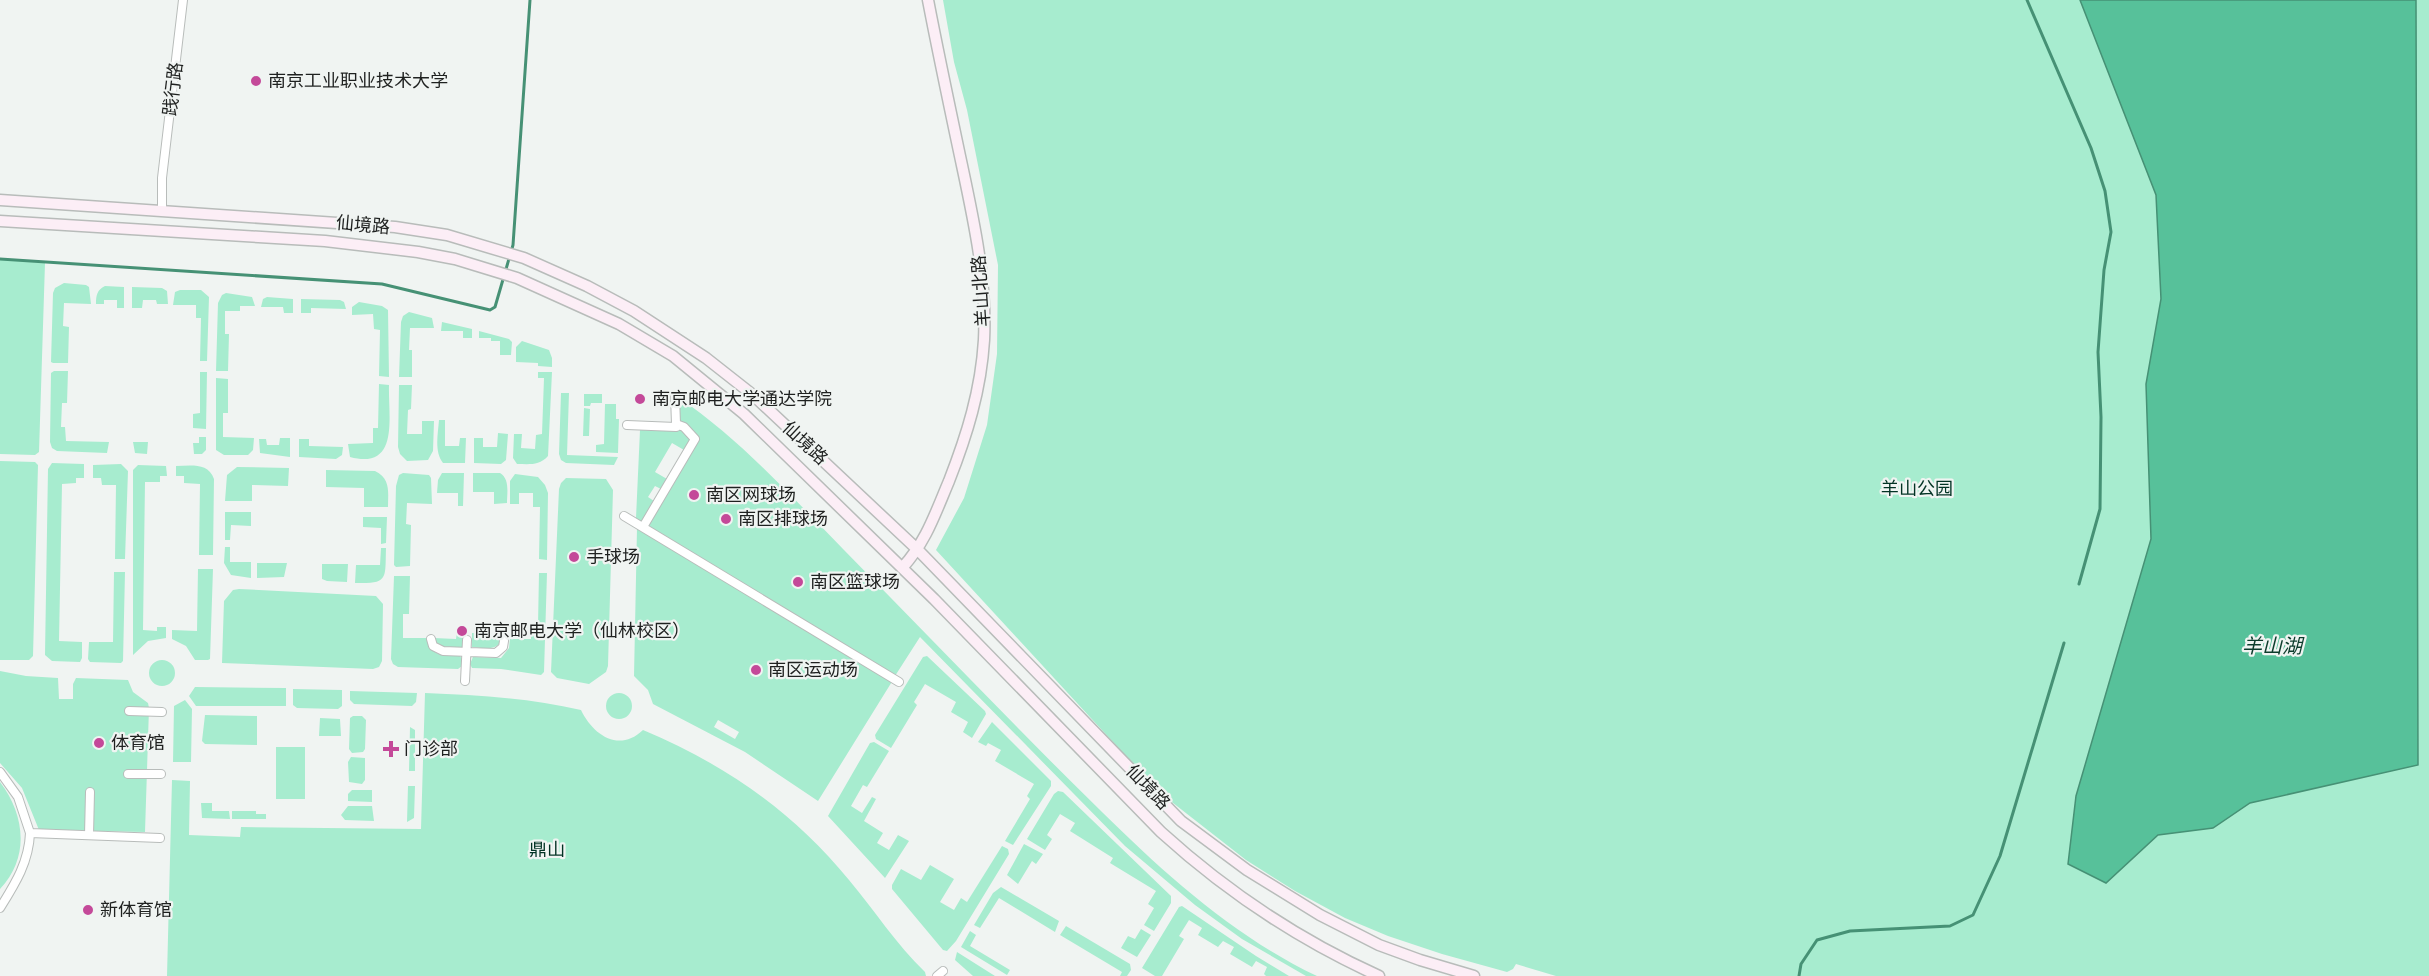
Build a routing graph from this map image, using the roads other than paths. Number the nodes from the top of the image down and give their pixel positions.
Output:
1 (183, 0) edge
2 (928, 0) edge
3 (0, 200) edge
4 (162, 210) junction
5 (0, 221) edge
6 (161, 231) junction
7 (675, 396) dead end
8 (676, 423) junction
9 (627, 425) dead end
10 (624, 516) dead end
11 (643, 527) junction
12 (918, 550) junction
13 (902, 568) junction
14 (431, 639) dead end
15 (467, 640) dead end
16 (504, 641) dead end
17 (466, 653) junction
18 (465, 681) dead end
19 (899, 682) dead end
20 (129, 711) dead end
21 (162, 712) dead end
22 (0, 772) edge
23 (128, 774) dead end
24 (161, 774) dead end
25 (90, 792) dead end
26 (30, 833) junction
27 (89, 835) junction
28 (160, 838) dead end
29 (0, 908) edge
30 (1379, 976) edge
31 (1474, 976) edge

1 - 4 street, 践行路
2 - 12 main road, 羊山北路
3 - 4 main road, 仙境路
4 - 6 main road
4 - 12 main road, 仙境路
5 - 6 main road, 仙境路
6 - 13 main road, 仙境路
7 - 8 street
8 - 9 street
8 - 11 street
10 - 11 street
11 - 19 street
12 - 13 main road, 羊山北路
12 - 31 main road, 仙境路
13 - 30 main road, 仙境路
14 - 17 street
15 - 17 street
16 - 17 street
17 - 18 street
20 - 21 street
22 - 26 street
23 - 24 street
25 - 27 street
26 - 27 street
26 - 29 street
27 - 28 street

